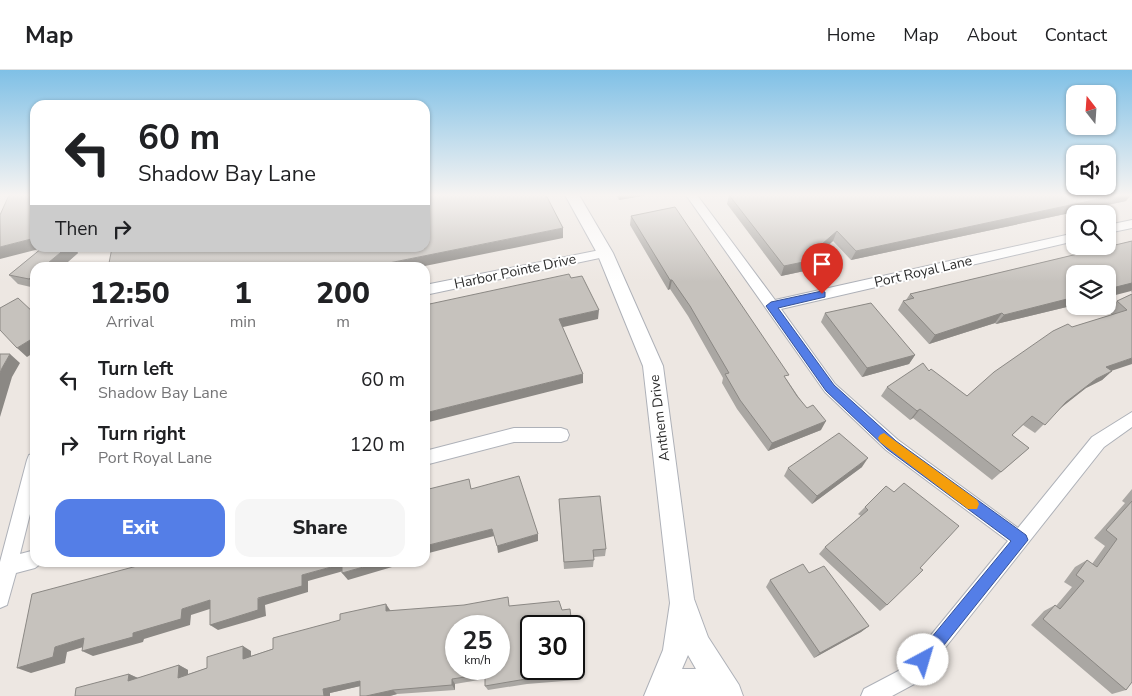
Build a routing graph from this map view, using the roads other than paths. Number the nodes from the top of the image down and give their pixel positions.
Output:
1 (589, 224) edge
2 (713, 224) edge
3 (1131, 224) edge
4 (1116, 227) edge
5 (1066, 239) edge
6 (605, 253) junction
7 (430, 289) edge
8 (771, 306) junction
9 (1132, 418) edge
10 (562, 435) dead end
11 (430, 457) edge
12 (30, 480) edge
13 (1021, 540) junction
14 (30, 560) edge
15 (8, 566) junction
16 (0, 598) edge
17 (682, 599) junction
18 (659, 696) edge
19 (729, 696) edge
20 (871, 696) edge

1 - 6 street, Anthem Drive
2 - 8 street
3 - 4 street
5 - 8 street, Port Royal Lane
6 - 7 street, Harbor Pointe Drive
6 - 17 street, Anthem Drive
8 - 13 street
9 - 13 street
10 - 11 street
12 - 15 street
13 - 20 street
14 - 15 street
15 - 16 street
17 - 18 street, Anthem Drive
17 - 19 street, Anthem Drive
18 - 19 street

